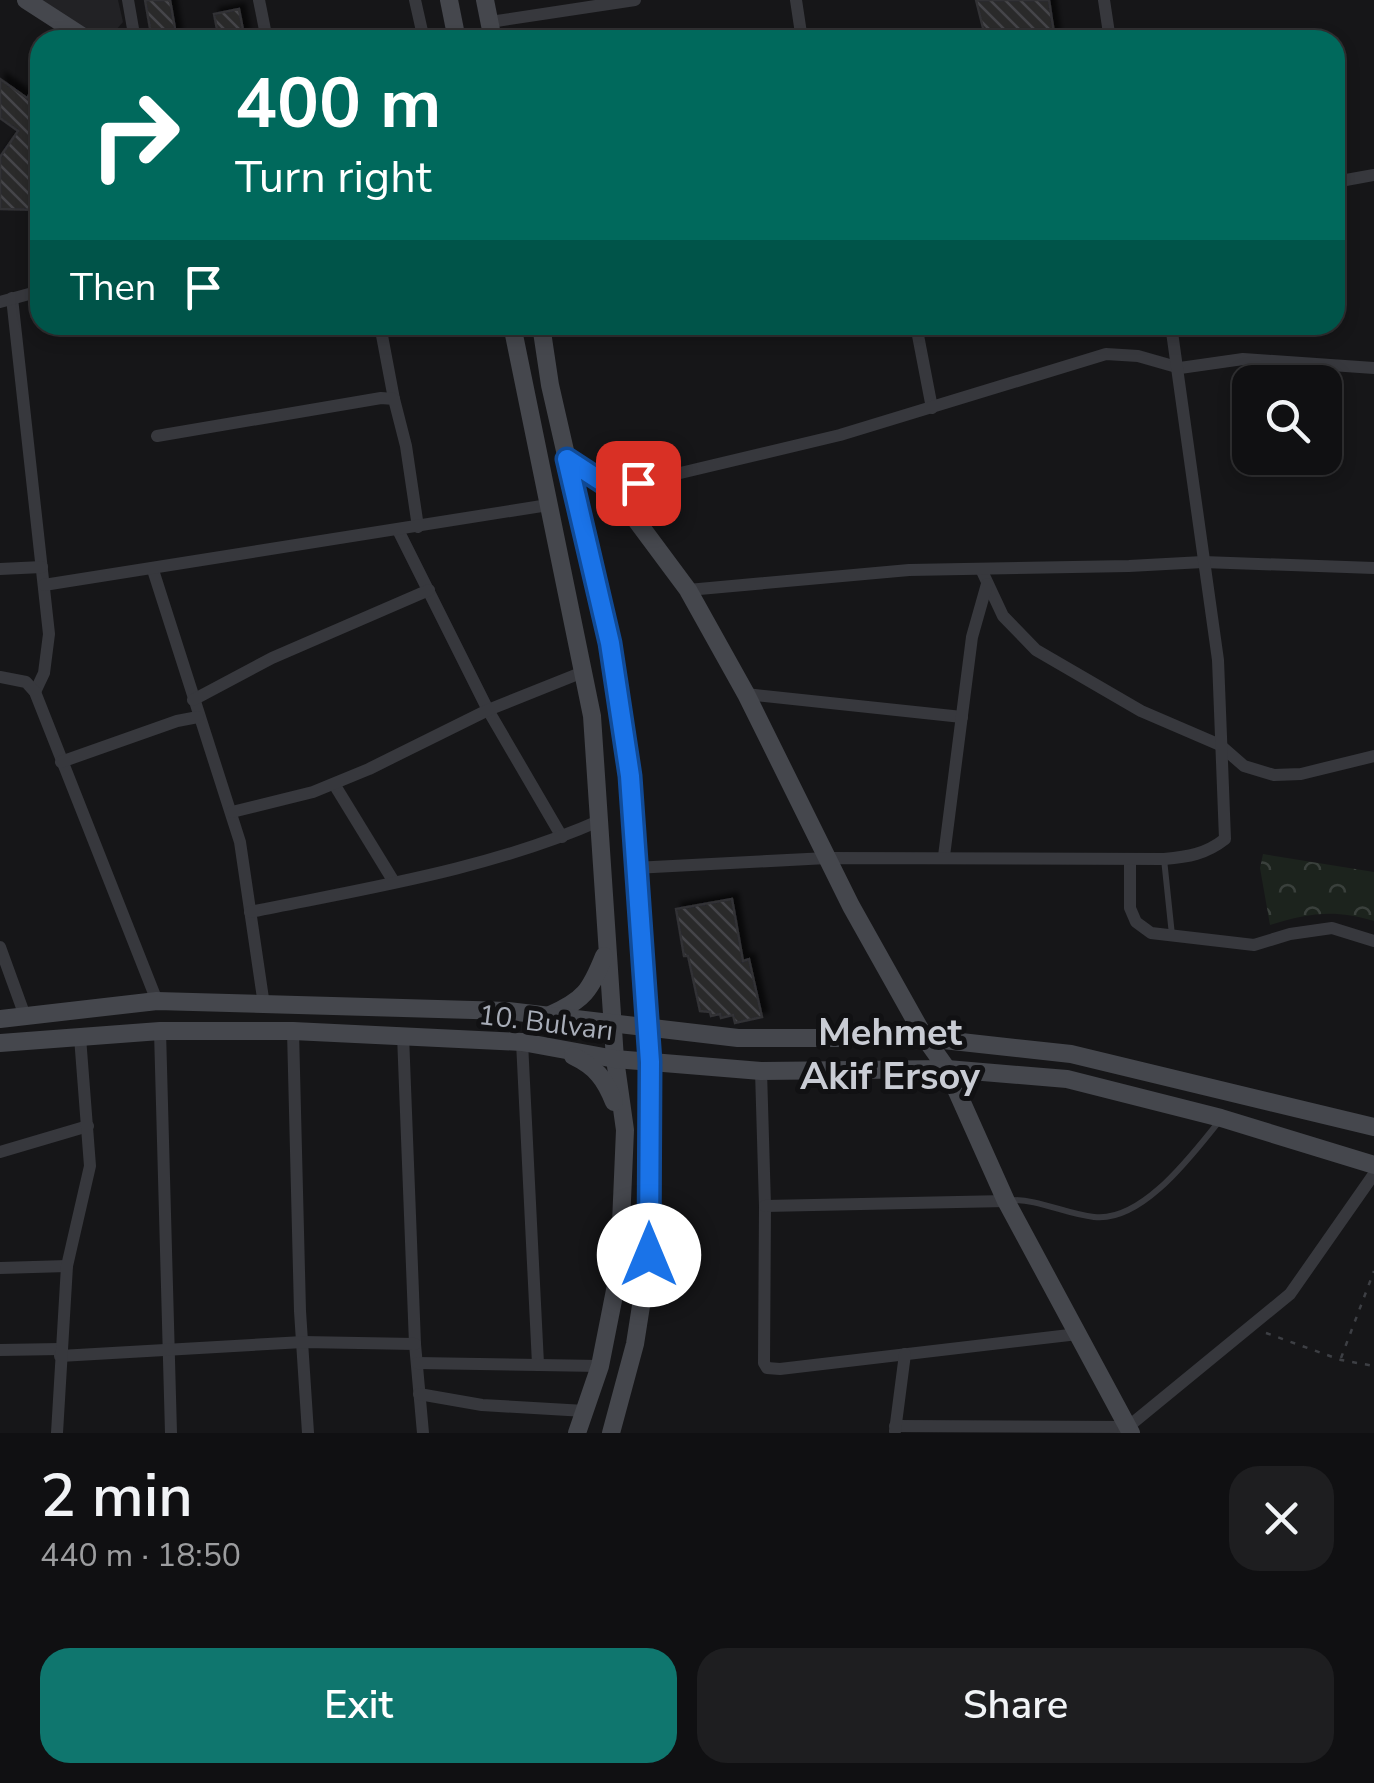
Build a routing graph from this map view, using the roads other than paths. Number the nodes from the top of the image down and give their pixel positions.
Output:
1 (26, 0) edge
2 (128, 0) edge
3 (260, 0) edge
4 (416, 0) edge
5 (449, 0) edge
6 (486, 0) edge
7 (635, 0) edge
8 (796, 0) edge
9 (1104, 0) edge
10 (72, 30) edge
11 (133, 30) edge
12 (266, 30) edge
13 (422, 30) edge
14 (455, 30) edge
15 (492, 30) edge
16 (497, 30) edge
17 (800, 30) edge
18 (1108, 30) edge
19 (1374, 175) edge
20 (1345, 180) edge
21 (6, 300) edge
22 (382, 335) edge
23 (514, 335) edge
24 (543, 335) edge
25 (918, 335) edge
26 (1174, 335) edge
27 (1180, 368) junction
28 (1374, 368) edge
29 (394, 399) junction
30 (932, 408) junction
31 (156, 436) dead end
32 (567, 459) junction
33 (613, 489) junction
34 (548, 505) junction
35 (418, 526) junction
36 (398, 530) junction
37 (1203, 562) junction
38 (42, 567) junction
39 (1374, 568) edge
40 (0, 569) edge
41 (981, 569) junction
42 (153, 570) junction
43 (987, 584) junction
44 (44, 585) junction
45 (429, 590) junction
46 (688, 590) junction
47 (583, 672) junction
48 (0, 677) edge
49 (35, 692) junction
50 (746, 694) junction
51 (193, 700) junction
52 (488, 710) junction
53 (198, 717) junction
54 (962, 717) junction
55 (1222, 746) junction
56 (1374, 756) edge
57 (61, 762) junction
58 (334, 784) junction
59 (232, 812) junction
60 (601, 820) junction
61 (562, 837) junction
62 (944, 856) junction
63 (827, 858) junction
64 (1164, 859) junction
65 (1130, 860) junction
66 (634, 868) junction
67 (394, 882) junction
68 (250, 912) junction
69 (1172, 936) junction
70 (1374, 941) edge
71 (0, 946) edge
72 (606, 952) junction
73 (157, 1002) junction
74 (264, 1004) junction
75 (26, 1016) junction
76 (549, 1016) junction
77 (0, 1020) edge
78 (614, 1023) junction
79 (647, 1026) junction
80 (160, 1031) junction
81 (294, 1031) junction
82 (403, 1035) junction
83 (80, 1037) junction
84 (925, 1038) junction
85 (522, 1042) junction
86 (0, 1043) edge
87 (550, 1046) junction
88 (614, 1059) junction
89 (650, 1062) junction
90 (947, 1068) junction
91 (761, 1071) junction
92 (1221, 1118) junction
93 (88, 1126) junction
94 (1374, 1128) edge
95 (625, 1130) junction
96 (0, 1152) edge
97 (1374, 1164) edge
98 (1374, 1174) edge
99 (1006, 1200) junction
100 (765, 1206) junction
101 (67, 1266) junction
102 (0, 1268) edge
103 (1078, 1334) junction
104 (302, 1342) junction
105 (415, 1344) junction
106 (169, 1348) junction
107 (0, 1350) edge
108 (60, 1352) junction
109 (905, 1354) junction
110 (417, 1364) junction
111 (538, 1364) junction
112 (600, 1366) junction
113 (420, 1394) junction
114 (585, 1411) junction
115 (895, 1429) edge
116 (1127, 1431) edge
117 (57, 1433) edge
118 (171, 1433) edge
119 (308, 1433) edge
120 (423, 1433) edge
121 (577, 1433) edge
122 (611, 1433) edge

1 - 10 main road
2 - 11 street
3 - 12 street
4 - 13 street
5 - 14 main road
6 - 15 main road
7 - 16 street
8 - 17 street
9 - 18 street
19 - 20 street
21 - 38 street
22 - 29 street
23 - 34 main road
24 - 32 main road
25 - 30 street
26 - 27 street
27 - 28 street
27 - 30 street
27 - 37 street
29 - 31 street
29 - 35 street
30 - 33 street
32 - 33 main road
32 - 66 main road
33 - 46 main road
34 - 35 street
34 - 47 main road
35 - 36 street
36 - 42 street
36 - 45 street
37 - 39 street
37 - 41 street
37 - 55 street
38 - 40 street
38 - 44 street
41 - 43 street
41 - 46 street
42 - 44 street
42 - 51 street
43 - 54 street
43 - 55 street
44 - 49 street
45 - 51 street
45 - 52 street
46 - 50 main road
47 - 52 street
47 - 60 main road
48 - 49 street
49 - 57 street
50 - 54 street
50 - 63 main road
51 - 53 street
52 - 58 street
52 - 61 street
53 - 57 street
53 - 59 street
54 - 62 street
55 - 56 street
55 - 64 street
57 - 73 street
58 - 59 street
58 - 67 street
59 - 68 street
60 - 61 street
60 - 72 main road
61 - 67 street
62 - 63 street
62 - 65 street
63 - 66 street
63 - 84 main road
64 - 65 street
64 - 69 lane
65 - 69 street
66 - 79 main road
67 - 68 street
68 - 74 street
69 - 70 street
71 - 75 street
72 - 76 main road
72 - 78 main road
73 - 74 main road, 10. Bulvarı
73 - 75 main road, 10. Bulvarı
74 - 76 main road, 10. Bulvarı
75 - 77 main road, 10. Bulvarı
76 - 78 main road, 10. Bulvarı
78 - 79 main road, 10. Bulvarı
78 - 88 main road
79 - 84 main road, 10. Bulvarı
79 - 89 main road
80 - 81 main road, 10. Bulvarı
80 - 83 main road, 10. Bulvarı
80 - 106 street
81 - 82 main road, 10. Bulvarı
81 - 104 street
82 - 85 main road, 10. Bulvarı
82 - 105 street
83 - 86 main road, 10. Bulvarı
83 - 93 street
84 - 90 main road
84 - 94 main road, 10. Bulvarı
85 - 87 main road, 10. Bulvarı
85 - 111 street
87 - 88 main road, 10. Bulvarı
87 - 95 main road
88 - 89 main road, 10. Bulvarı
88 - 95 main road
89 - 91 main road, 10. Bulvarı
89 - 122 main road
90 - 91 main road, 10. Bulvarı
90 - 92 main road, 10. Bulvarı
90 - 99 main road
91 - 100 street
92 - 97 main road, 10. Bulvarı
92 - 99 lane
93 - 96 street
93 - 101 street
95 - 112 main road
98 - 116 street
99 - 100 street
99 - 103 main road
100 - 109 street
101 - 102 street
101 - 108 street
103 - 109 street
103 - 116 main road
104 - 105 street
104 - 106 street
104 - 119 street
105 - 110 street
106 - 108 street
106 - 118 street
107 - 108 street
108 - 117 street
109 - 115 street
110 - 111 street
110 - 113 street
111 - 112 street
112 - 114 main road
113 - 114 street
113 - 120 street
114 - 121 main road
115 - 116 street

